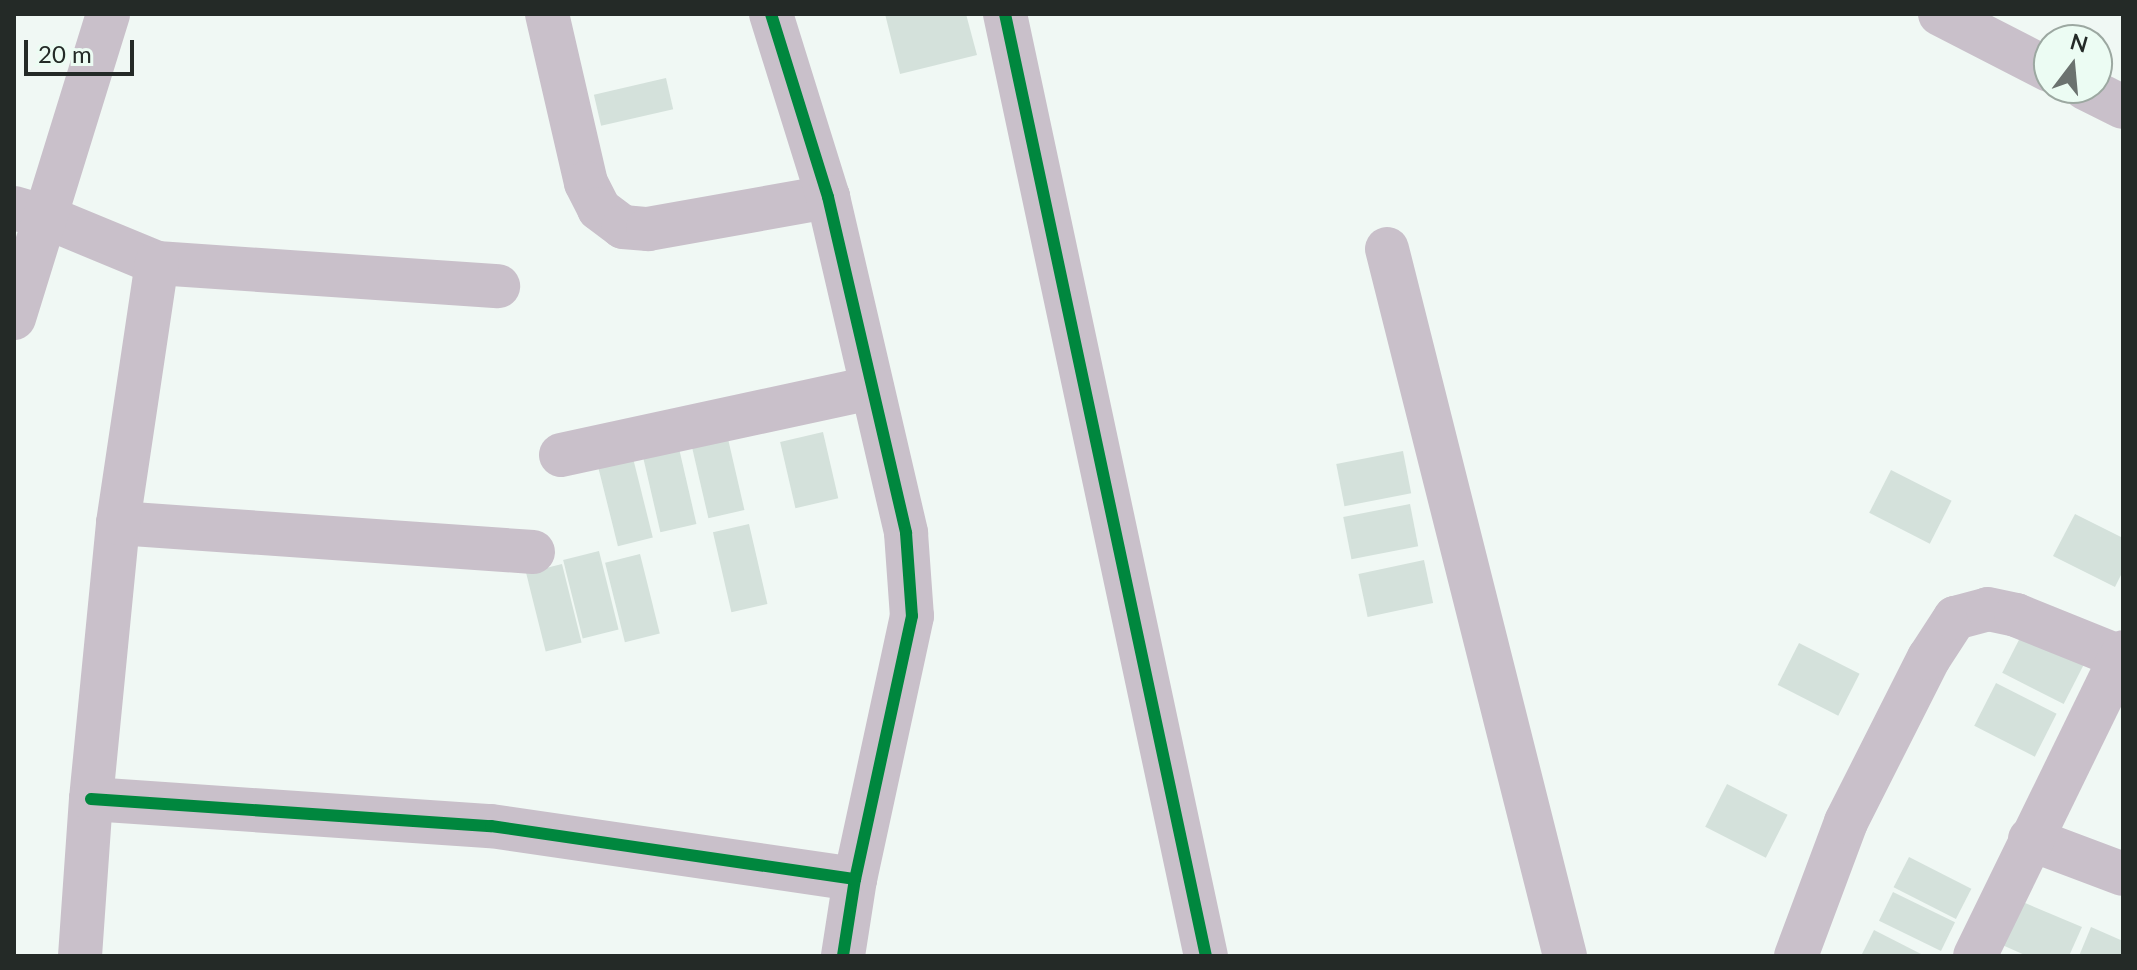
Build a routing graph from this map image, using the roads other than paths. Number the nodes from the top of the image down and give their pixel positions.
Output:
1 (108, 14) edge
2 (547, 14) edge
3 (771, 14) edge
4 (1005, 14) edge
5 (1940, 14) edge
6 (2033, 62) edge
7 (828, 197) junction
8 (30, 212) edge
9 (1387, 249) dead end
10 (157, 263) junction
11 (498, 286) dead end
12 (14, 318) edge
13 (872, 388) junction
14 (561, 455) dead end
15 (118, 523) junction
16 (533, 552) dead end
17 (2122, 654) edge
18 (91, 799) junction
19 (2030, 839) junction
20 (2123, 874) edge
21 (855, 879) junction
22 (80, 956) edge
23 (843, 956) edge
24 (1206, 956) edge
25 (1565, 956) edge
26 (1796, 956) edge
27 (1975, 956) edge

1 - 8 street
2 - 7 street
3 - 7 street
4 - 24 street
5 - 6 street
7 - 13 street
8 - 10 street
8 - 12 street
9 - 25 street
10 - 11 street
10 - 15 street
13 - 14 street
13 - 21 street
15 - 16 street
15 - 18 street
17 - 19 street
17 - 26 street
18 - 21 street
18 - 22 street
19 - 20 street
19 - 27 street
21 - 23 street

